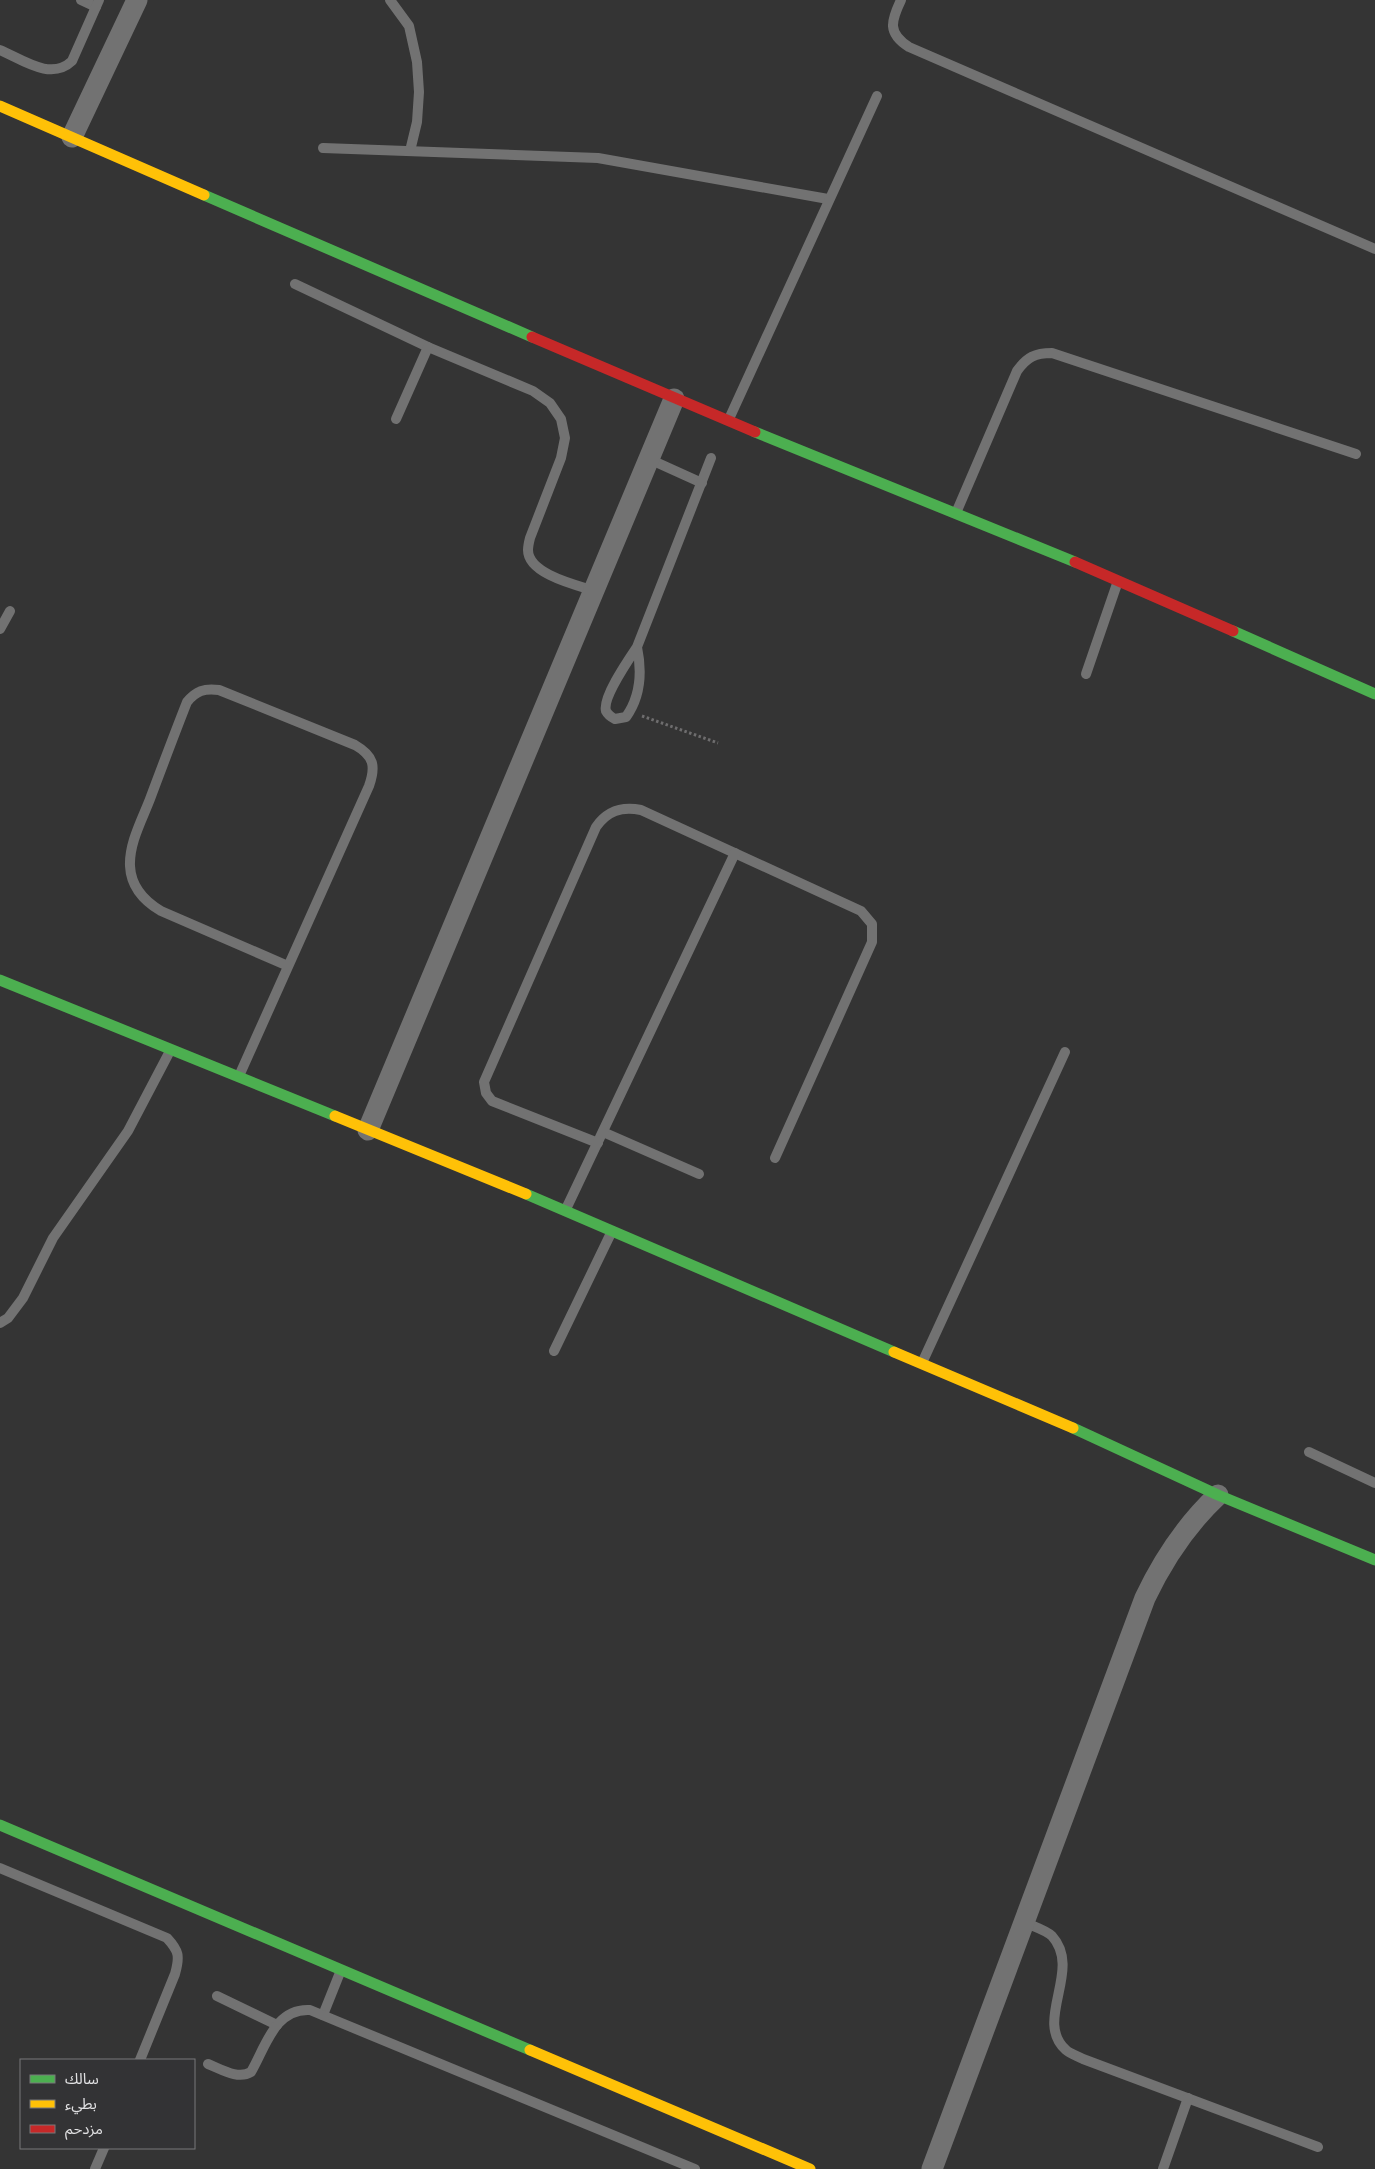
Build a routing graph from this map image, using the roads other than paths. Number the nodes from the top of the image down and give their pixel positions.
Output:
1 (81, 0) edge
2 (137, 0) edge
3 (390, 0) edge
4 (901, 0) edge
5 (97, 3) edge
6 (0, 50) edge
7 (877, 96) dead end
8 (0, 106) edge
9 (72, 137) junction
10 (323, 148) dead end
11 (410, 151) junction
12 (828, 199) junction
13 (1375, 249) edge
14 (295, 284) dead end
15 (428, 347) junction
16 (674, 399) junction
17 (396, 419) dead end
18 (729, 420) junction
19 (1356, 454) dead end
20 (712, 458) dead end
21 (649, 459) junction
22 (702, 483) junction
23 (956, 514) junction
24 (1118, 580) junction
25 (595, 591) junction
26 (10, 611) dead end
27 (0, 629) edge
28 (637, 647) junction
29 (1086, 674) dead end
30 (1375, 694) edge
31 (735, 853) junction
32 (288, 966) junction
33 (0, 980) edge
34 (171, 1050) junction
35 (1065, 1052) dead end
36 (238, 1077) junction
37 (368, 1130) junction
38 (603, 1132) junction
39 (598, 1143) junction
40 (775, 1158) dead end
41 (699, 1174) dead end
42 (566, 1210) junction
43 (612, 1230) junction
44 (0, 1323) edge
45 (554, 1351) dead end
46 (922, 1364) junction
47 (1309, 1452) dead end
48 (1375, 1483) edge
49 (1218, 1495) junction
50 (1375, 1558) edge
51 (0, 1825) edge
52 (0, 1868) edge
53 (1024, 1922) junction
54 (341, 1969) junction
55 (217, 1996) dead end
56 (322, 2015) junction
57 (277, 2025) junction
58 (140, 2059) edge
59 (208, 2064) dead end
60 (1188, 2098) junction
61 (1318, 2148) dead end
62 (104, 2149) edge
63 (95, 2169) edge
64 (695, 2169) edge
65 (810, 2169) edge
66 (932, 2169) edge
67 (1163, 2169) edge

1 - 5 lane
2 - 9 street
3 - 11 lane
4 - 13 lane
5 - 6 lane
7 - 12 lane
8 - 9 street
9 - 16 street
10 - 11 lane
11 - 12 lane
12 - 18 lane
14 - 15 lane
15 - 17 lane
15 - 25 lane
16 - 18 street
16 - 21 street
18 - 23 street
19 - 23 lane
20 - 22 lane
21 - 22 lane
21 - 25 street
22 - 28 lane
23 - 24 street
24 - 29 lane
24 - 30 street
25 - 37 street
26 - 27 lane
28 - 28 lane
31 - 38 lane
31 - 39 lane
31 - 40 lane
32 - 32 lane
32 - 36 lane
33 - 34 street
34 - 36 street
34 - 44 lane
35 - 46 lane
36 - 37 street
37 - 42 street
38 - 39 lane
38 - 41 lane
39 - 42 lane
42 - 43 street
43 - 45 lane
43 - 46 street
46 - 49 street
47 - 48 lane
49 - 50 street
49 - 53 street
51 - 54 street
52 - 58 lane
53 - 60 lane
53 - 66 street
54 - 56 lane
54 - 65 street
55 - 57 lane
56 - 57 lane
56 - 64 lane
57 - 59 lane
60 - 61 lane
60 - 67 lane
62 - 63 lane

